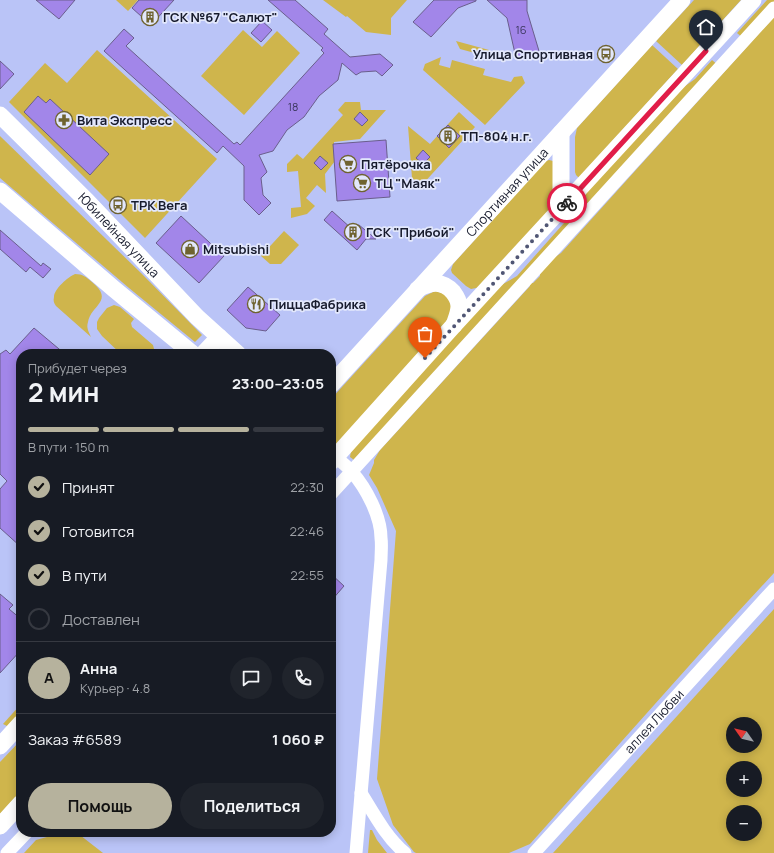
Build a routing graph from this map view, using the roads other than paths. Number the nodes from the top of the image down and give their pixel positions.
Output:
1 (682, 0) edge
2 (753, 0) edge
3 (774, 8) edge
4 (0, 115) edge
5 (561, 133) junction
6 (0, 191) edge
7 (561, 208) junction
8 (418, 289) junction
9 (454, 325) junction
10 (219, 337) junction
11 (187, 349) edge
12 (208, 349) edge
13 (232, 349) edge
14 (354, 360) junction
15 (336, 369) edge
16 (336, 380) edge
17 (336, 457) edge
18 (336, 460) edge
19 (352, 472) junction
20 (336, 489) edge
21 (774, 589) edge
22 (16, 729) edge
23 (0, 746) edge
24 (361, 793) junction
25 (16, 808) edge
26 (0, 826) edge
27 (22, 837) edge
28 (7, 853) edge
29 (356, 853) edge
30 (405, 853) edge
31 (534, 853) edge

1 - 5 main road, Спортивная улица
2 - 7 main road
3 - 19 street
4 - 10 main road, Юбилейная улица
5 - 7 main road
5 - 8 main road, Спортивная улица
6 - 11 main road
7 - 9 main road
8 - 9 main road
8 - 14 main road, Спортивная улица
9 - 17 main road
10 - 12 main road
10 - 13 main road, Юбилейная улица
14 - 15 main road
14 - 16 main road, Спортивная улица
18 - 19 street
19 - 20 street
19 - 24 street
21 - 31 street, аллея Любви
22 - 23 main road
24 - 29 street
24 - 30 street
25 - 26 main road
27 - 28 street

